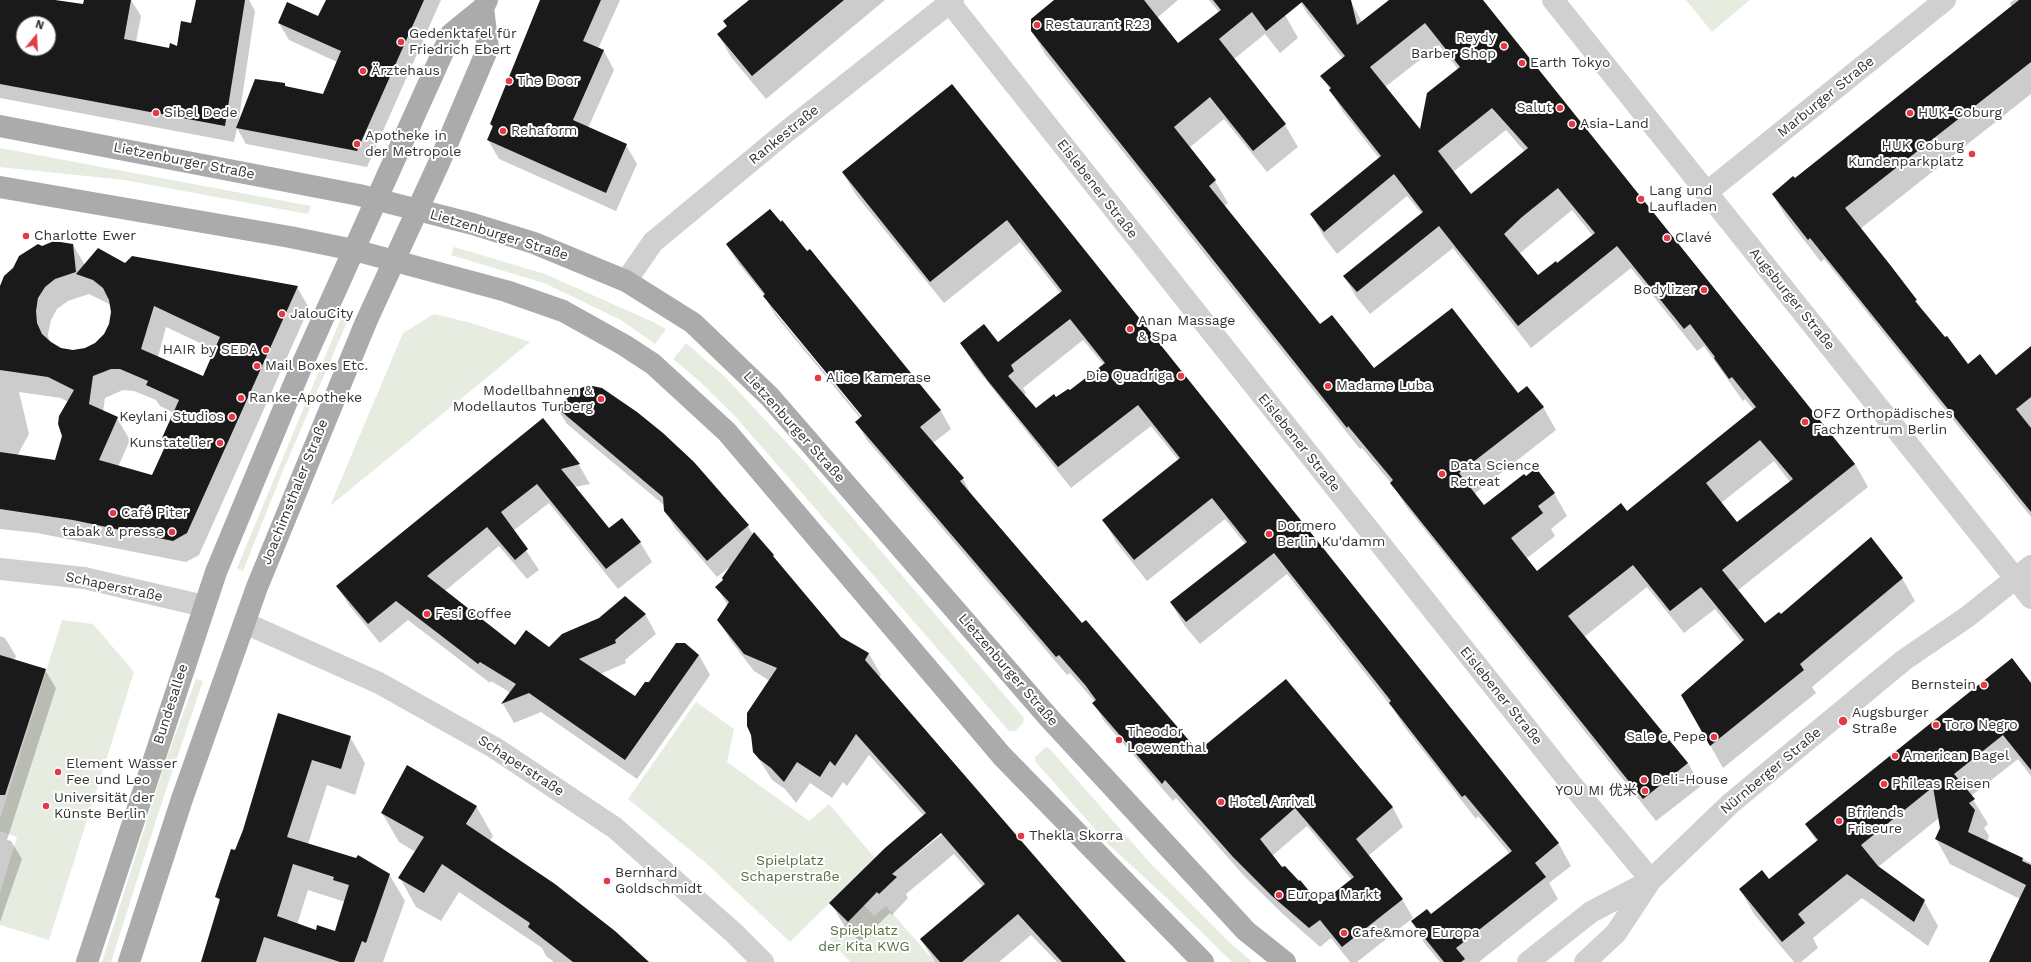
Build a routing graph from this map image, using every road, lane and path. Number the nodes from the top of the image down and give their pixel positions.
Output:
1 (1552, 0) edge
2 (1945, 0) edge
3 (952, 1) edge
4 (485, 4) edge
5 (0, 126) edge
6 (0, 187) edge
7 (1706, 193) junction
8 (378, 199) junction
9 (418, 210) junction
10 (354, 250) junction
11 (394, 260) junction
12 (626, 281) junction
13 (0, 569) edge
14 (2023, 572) edge
15 (2031, 598) edge
16 (204, 606) junction
17 (245, 623) junction
18 (1651, 880) junction
19 (87, 962) edge
20 (128, 962) edge
21 (763, 962) edge
22 (1203, 962) edge
23 (1285, 962) edge
24 (1528, 962) edge
25 (1585, 962) edge

1 - 7 street, Augsburger Straße
2 - 7 street, Marburger Straße
3 - 12 street, Rankestraße
3 - 18 street, Eislebener Straße
4 - 8 main road, Joachimsthaler Straße
4 - 9 main road, Joachimsthaler Straße
5 - 8 main road, Lietzenburger Straße
6 - 10 main road
7 - 14 street, Augsburger Straße
8 - 9 main road, Lietzenburger Straße
8 - 10 main road, Joachimsthaler Straße
9 - 11 main road, Joachimsthaler Straße
9 - 12 main road, Lietzenburger Straße
10 - 11 main road
10 - 16 main road, Joachimsthaler Straße
11 - 17 main road, Joachimsthaler Straße
11 - 22 main road
12 - 23 main road, Lietzenburger Straße
13 - 16 street, Schaperstraße
14 - 15 street, Augsburger Straße
14 - 18 street, Nürnberger Straße
16 - 19 main road, Bundesallee
17 - 20 main road
17 - 21 street, Schaperstraße
18 - 24 street, Nürnberger Straße
18 - 25 street, Nürnberger Straße

